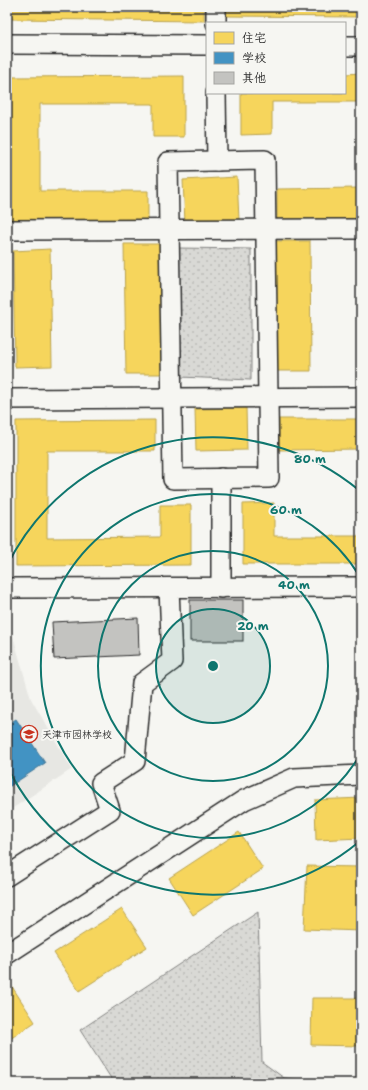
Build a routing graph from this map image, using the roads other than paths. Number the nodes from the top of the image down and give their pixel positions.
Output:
1 (216, 7) edge
2 (216, 22) edge
3 (7, 44) edge
4 (206, 46) edge
5 (346, 46) edge
6 (361, 46) edge
7 (216, 94) edge
8 (217, 161) junction
9 (361, 229) edge
10 (7, 230) edge
11 (169, 230) junction
12 (266, 230) junction
13 (268, 397) junction
14 (361, 397) edge
15 (172, 398) junction
16 (7, 399) edge
17 (221, 478) junction
18 (361, 587) edge
19 (12, 588) dead end
20 (169, 588) junction
21 (221, 588) junction
22 (361, 775) edge
23 (7, 876) edge
24 (7, 954) edge

1 - 2 street
3 - 4 street
5 - 6 street
7 - 8 street
8 - 11 street
8 - 12 street
9 - 12 street
10 - 11 street
11 - 12 street
11 - 15 street
12 - 13 street
13 - 14 street
13 - 15 street
13 - 17 street
15 - 16 street
15 - 17 street
17 - 21 street
18 - 21 street
19 - 20 street
20 - 21 street
20 - 23 street
22 - 24 street

